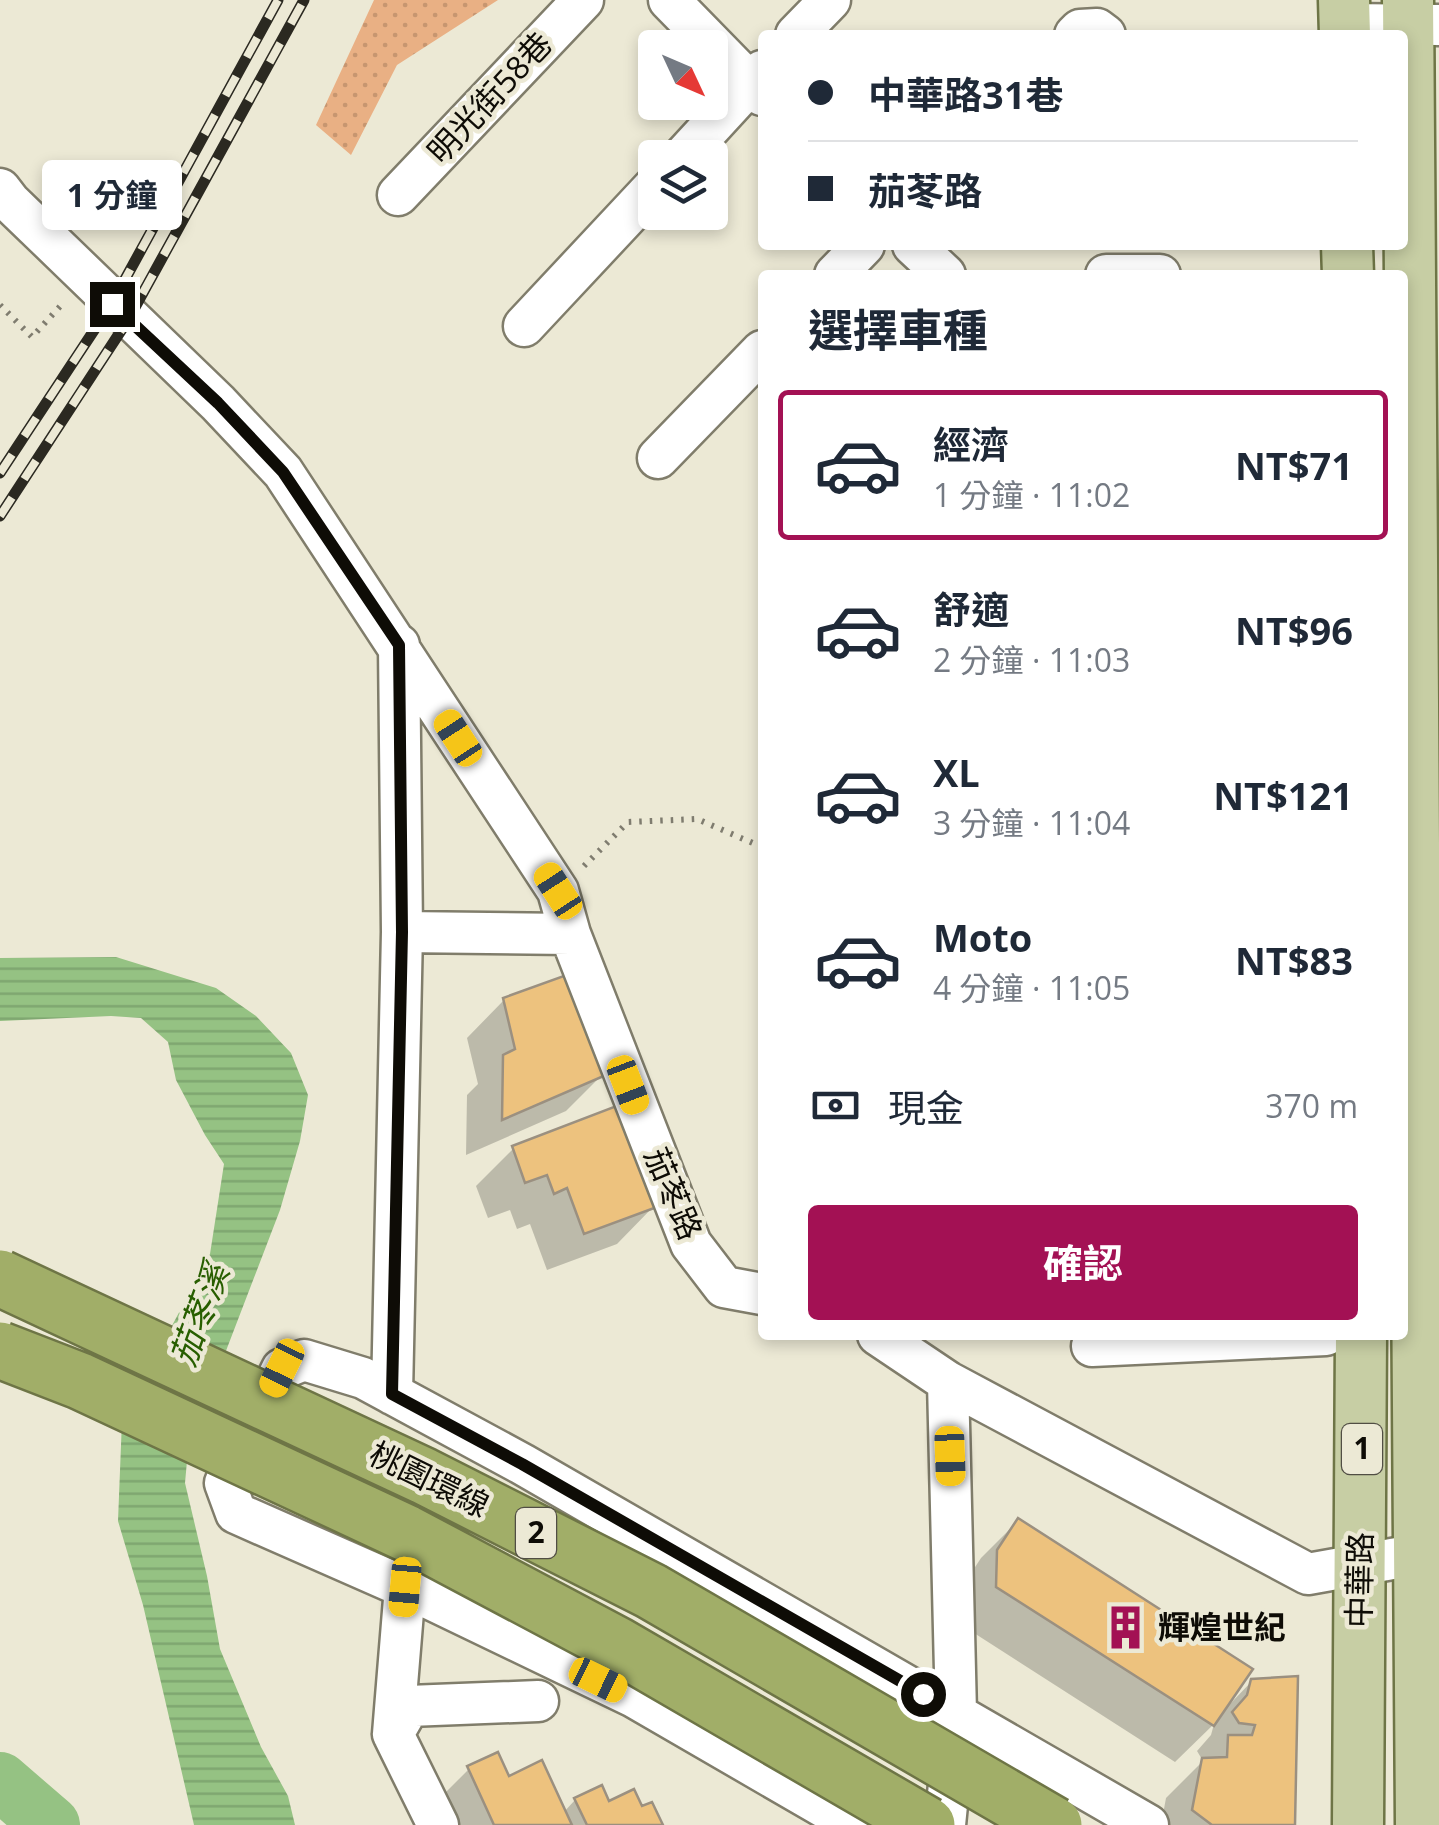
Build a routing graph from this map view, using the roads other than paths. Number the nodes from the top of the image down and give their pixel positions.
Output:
1 (583, 0) edge
2 (669, 0) edge
3 (830, 0) edge
4 (1418, 17) edge
5 (1344, 20) edge
6 (801, 30) edge
7 (758, 82) edge
8 (758, 84) edge
9 (700, 140) edge
10 (0, 189) edge
11 (398, 195) dead end
12 (638, 204) edge
13 (859, 250) edge
14 (918, 250) edge
15 (841, 270) edge
16 (940, 270) edge
17 (1417, 278) edge
18 (524, 326) dead end
19 (758, 354) edge
20 (658, 458) dead end
21 (399, 645) junction
22 (402, 932) junction
23 (570, 934) junction
24 (0, 1278) edge
25 (758, 1293) edge
26 (885, 1340) edge
27 (1220, 1340) edge
28 (1361, 1340) edge
29 (1092, 1346) dead end
30 (0, 1350) edge
31 (948, 1382) junction
32 (392, 1394) junction
33 (1430, 1547) edge
34 (1361, 1562) junction
35 (405, 1587) junction
36 (1360, 1639) junction
37 (1430, 1642) edge
38 (538, 1701) dead end
39 (956, 1713) junction
40 (393, 1734) junction
41 (438, 1825) edge
42 (856, 1825) edge
43 (927, 1825) edge
44 (946, 1825) edge
45 (1054, 1825) edge
46 (1148, 1825) edge
47 (1358, 1825) edge
48 (1421, 1825) edge

1 - 11 street, 明光街58巷
2 - 7 street
3 - 6 street
4 - 5 street
4 - 17 main road, 中華路 / 1
8 - 9 street
10 - 21 street, 茄苳路
12 - 18 street
13 - 15 street
14 - 16 street
17 - 33 main road, 中華路 / 1
19 - 20 street
21 - 22 street
21 - 23 street, 茄苳路
22 - 23 street
22 - 32 street
23 - 25 street, 茄苳路
24 - 45 highway, 桃園環線 / 2, bridge
26 - 31 street
27 - 29 street
28 - 34 main road, 中華路 / 1
30 - 43 highway, 桃園環線 / 2, bridge
31 - 34 street
31 - 39 street
32 - 35 street
32 - 39 street
33 - 34 street
33 - 37 main road, 中華路 / 1
34 - 36 main road, 中華路 / 1
35 - 40 street
35 - 42 street
36 - 37 street
36 - 47 main road, 中華路 / 1
37 - 48 main road, 中華路 / 1
38 - 40 street
39 - 44 street
39 - 46 street
40 - 41 street

